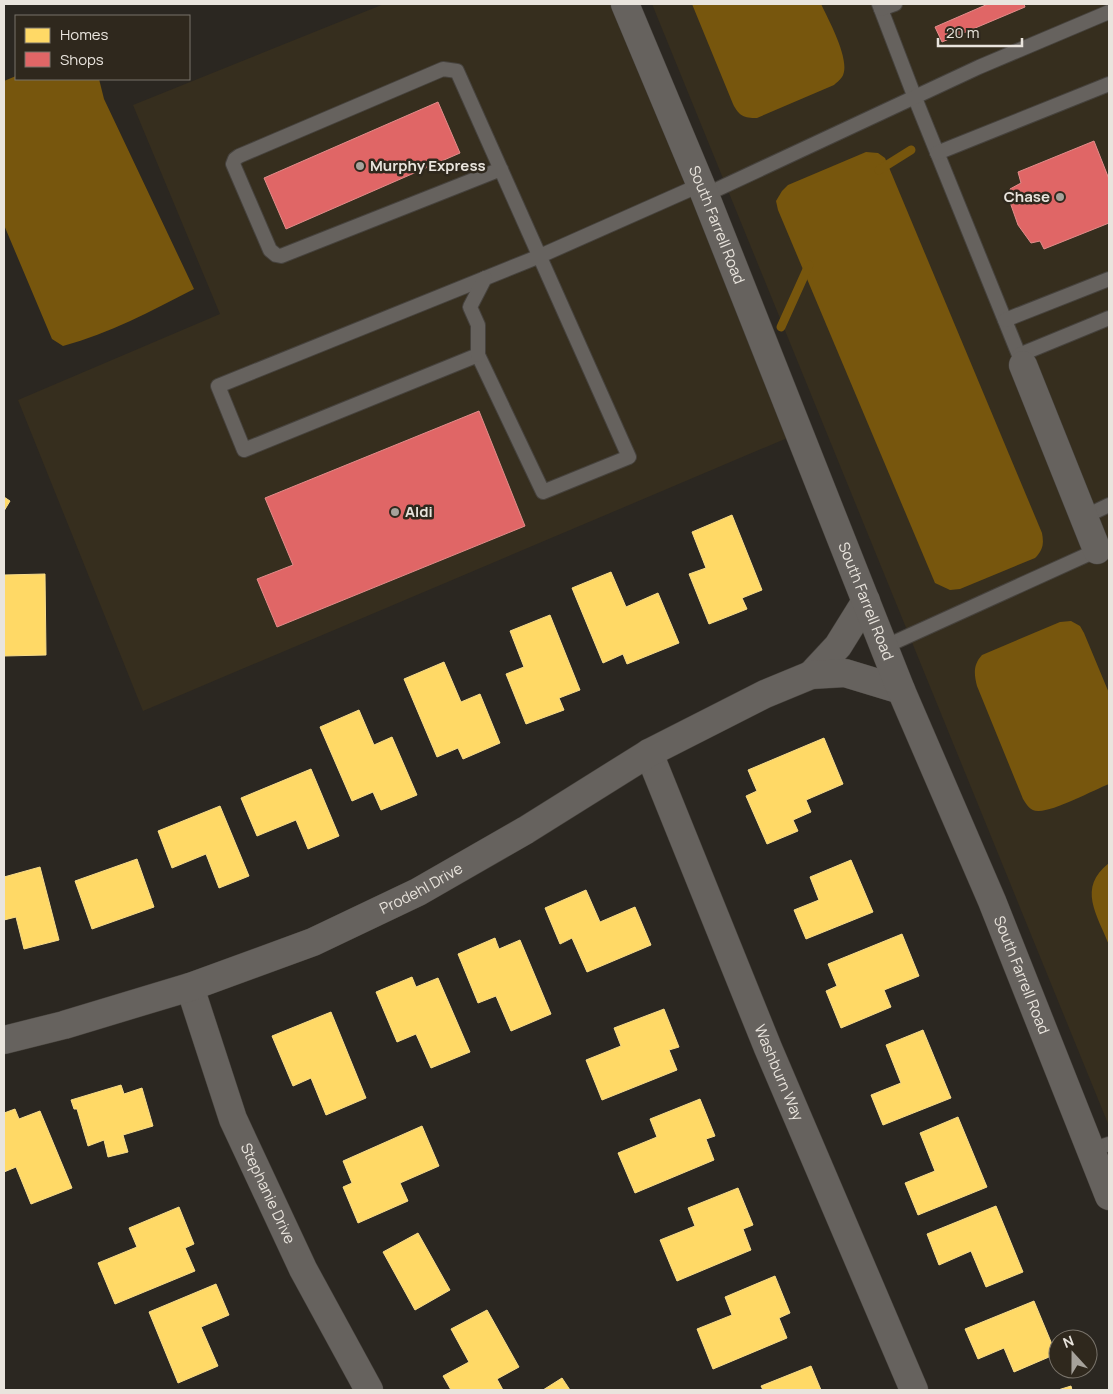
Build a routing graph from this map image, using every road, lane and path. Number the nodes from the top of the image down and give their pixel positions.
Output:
1 (625, 4) edge
2 (895, 4) edge
3 (880, 7) edge
4 (1109, 12) edge
5 (1109, 84) edge
6 (915, 98) junction
7 (937, 153) junction
8 (501, 169) junction
9 (703, 190) junction
10 (540, 256) junction
11 (484, 278) junction
12 (1109, 279) edge
13 (1109, 318) edge
14 (1005, 320) junction
15 (478, 355) junction
16 (1021, 360) junction
17 (1109, 505) edge
18 (1084, 517) junction
19 (1103, 548) edge
20 (866, 601) junction
21 (884, 647) junction
22 (811, 675) junction
23 (901, 690) junction
24 (649, 752) junction
25 (190, 987) junction
26 (4, 1040) edge
27 (1100, 1147) edge
28 (1109, 1196) edge
29 (369, 1390) edge
30 (914, 1390) edge

1 - 9 street, South Farrell Road
2 - 3 lane
3 - 6 lane
4 - 6 lane
5 - 7 lane
6 - 7 lane
6 - 9 lane
7 - 14 lane
8 - 8 lane
8 - 10 lane
9 - 10 lane
9 - 20 street, South Farrell Road
10 - 11 lane
10 - 15 lane
11 - 15 lane
11 - 15 lane
12 - 14 lane
13 - 16 lane
14 - 16 lane
16 - 18 street
17 - 18 lane
18 - 19 street
19 - 21 lane
20 - 21 street, South Farrell Road
20 - 22 street, Prodehl Drive
21 - 23 street, South Farrell Road
22 - 23 street, Prodehl Drive
22 - 24 street, Prodehl Drive
23 - 27 street, South Farrell Road
24 - 25 street, Prodehl Drive
24 - 30 street, Washburn Way
25 - 26 street, Prodehl Drive
25 - 29 street, Stephanie Drive
27 - 28 street, South Farrell Road

